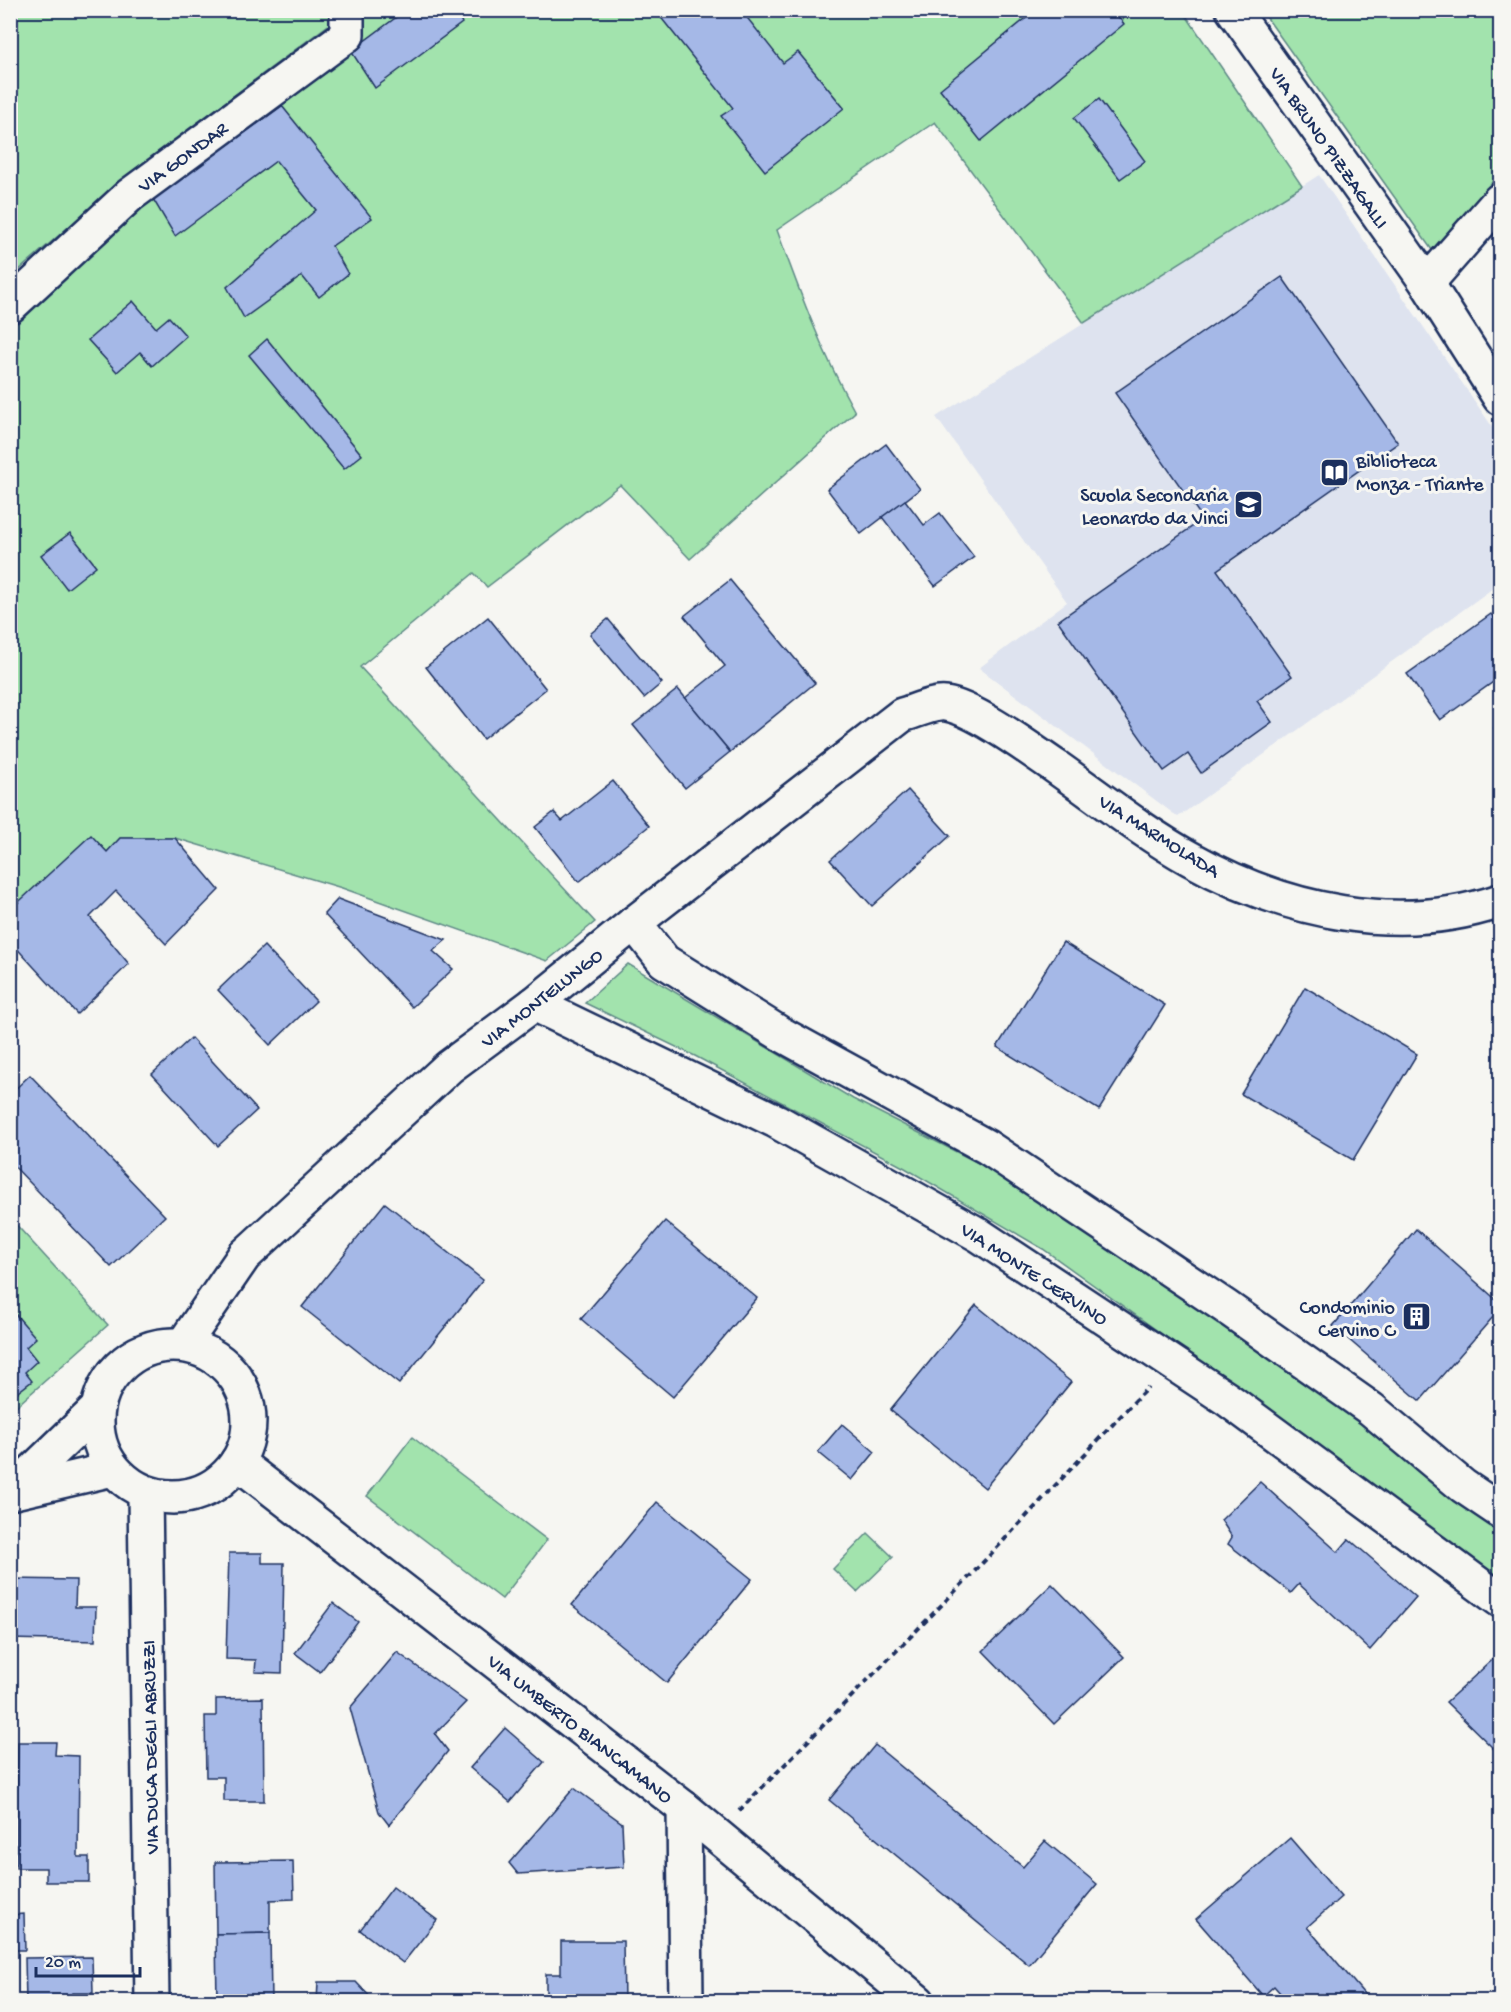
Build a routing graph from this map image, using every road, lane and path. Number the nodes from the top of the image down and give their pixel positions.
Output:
1 (347, 10) edge
2 (1233, 10) edge
3 (1500, 200) edge
4 (1426, 283) junction
5 (10, 306) edge
6 (1500, 398) edge
7 (945, 703) joint
8 (1500, 901) edge
9 (634, 923) junction
10 (534, 1004) junction
11 (183, 1345) junction
12 (1170, 1362) junction
13 (96, 1410) junction
14 (237, 1462) junction
15 (113, 1469) junction
16 (10, 1493) edge
17 (145, 1493) junction
18 (1500, 1511) edge
19 (1500, 1600) edge
20 (684, 1808) junction
21 (716, 1835) junction
22 (152, 2001) edge
23 (686, 2001) edge
24 (918, 2001) edge

1 - 5 street, VIA GONDAR
2 - 4 street, VIA BRUNO PIZZAGALLI
3 - 4 street
4 - 6 street, VIA BRUNO PIZZAGALLI
7 - 8 street, VIA MARMOLADA
7 - 9 street, VIA MONTELUNGO
9 - 10 street, VIA MONTELUNGO
9 - 18 street
10 - 11 street, VIA MONTELUNGO
10 - 12 street, VIA MONTE CERVINO
11 - 13 street
11 - 14 street
12 - 19 street, VIA MONTE CERVINO
12 - 21 path
13 - 15 street
13 - 16 street
14 - 17 street
14 - 20 street, VIA UMBERTO BIANCAMANO
15 - 16 street
15 - 17 street
17 - 22 street, VIA DUCA DEGLI ABRUZZI
20 - 21 street, VIA UMBERTO BIANCAMANO
20 - 23 street
21 - 24 street, VIA UMBERTO BIANCAMANO

